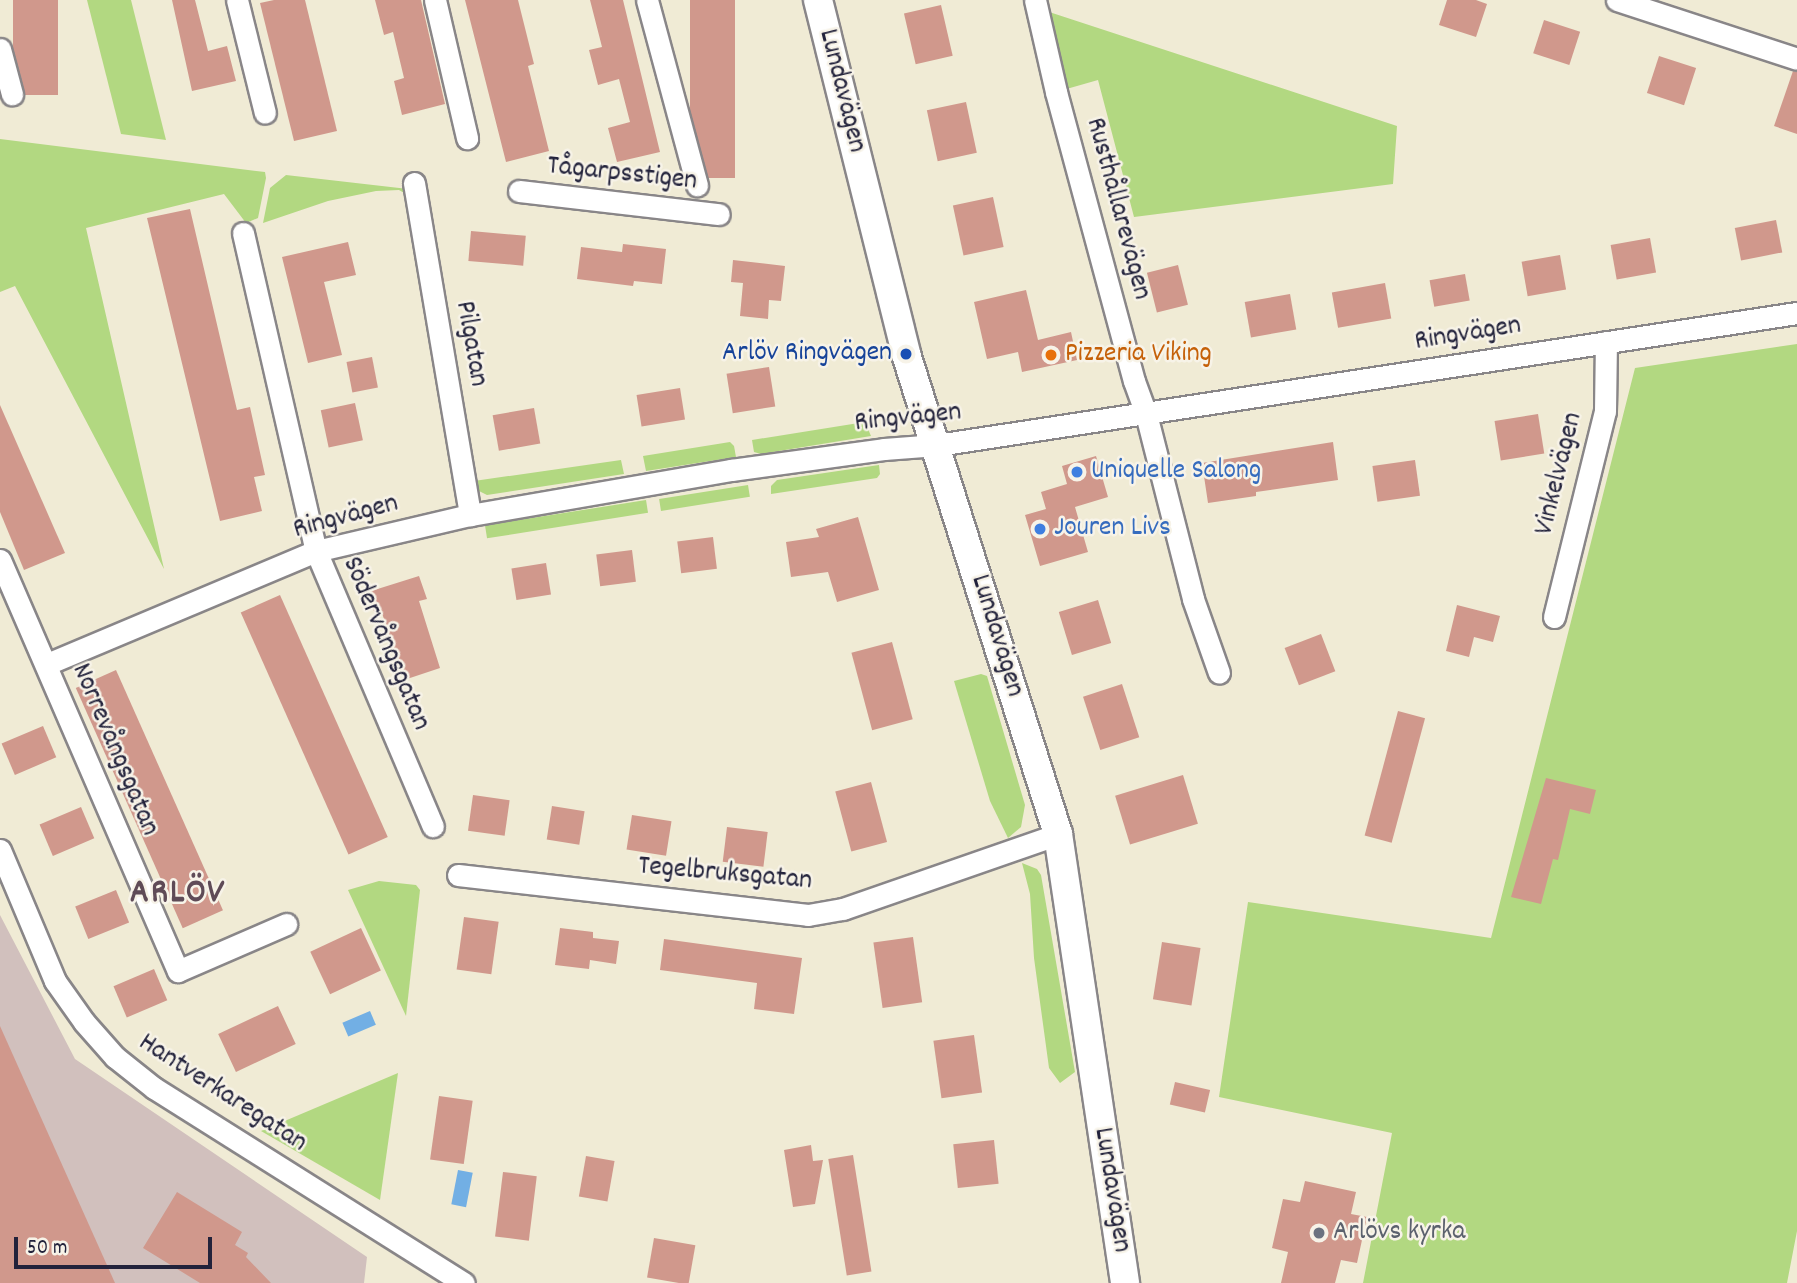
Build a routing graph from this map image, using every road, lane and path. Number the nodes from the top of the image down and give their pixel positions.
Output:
1 (237, 0) edge
2 (435, 0) edge
3 (647, 0) edge
4 (818, 0) edge
5 (1035, 0) edge
6 (1617, 0) edge
7 (0, 49) edge
8 (1797, 59) edge
9 (12, 94) dead end
10 (265, 113) dead end
11 (467, 138) dead end
12 (414, 183) dead end
13 (697, 184) dead end
14 (519, 191) dead end
15 (719, 214) dead end
16 (243, 233) dead end
17 (1797, 313) edge
18 (1606, 342) junction
19 (1146, 414) junction
20 (937, 445) junction
21 (470, 515) junction
22 (316, 551) junction
23 (0, 560) edge
24 (1554, 617) dead end
25 (47, 663) junction
26 (1219, 673) dead end
27 (433, 826) dead end
28 (1058, 834) junction
29 (0, 850) edge
30 (458, 875) dead end
31 (286, 924) dead end
32 (464, 1283) edge
33 (1125, 1283) edge

1 - 10 street
2 - 11 street
3 - 13 street
4 - 20 main road, Lundavägen
5 - 19 street, Rusthållarevägen
6 - 8 street
7 - 9 street
12 - 21 street, Pilgatan
14 - 15 street, Tågarpsstigen
16 - 22 street, Södervångsgatan
17 - 18 street, Ringvägen
18 - 19 street, Ringvägen
18 - 24 street, Vinkelvägen
19 - 20 street, Ringvägen
19 - 26 street, Rusthållarevägen
20 - 21 street, Ringvägen
20 - 28 main road, Lundavägen
21 - 22 street, Ringvägen
22 - 25 street, Ringvägen
22 - 27 street, Södervångsgatan
23 - 25 street, Norrevångsgatan
25 - 31 street, Norrevångsgatan
28 - 30 street, Tegelbruksgatan
28 - 33 main road, Lundavägen
29 - 32 street, Hantverkaregatan

